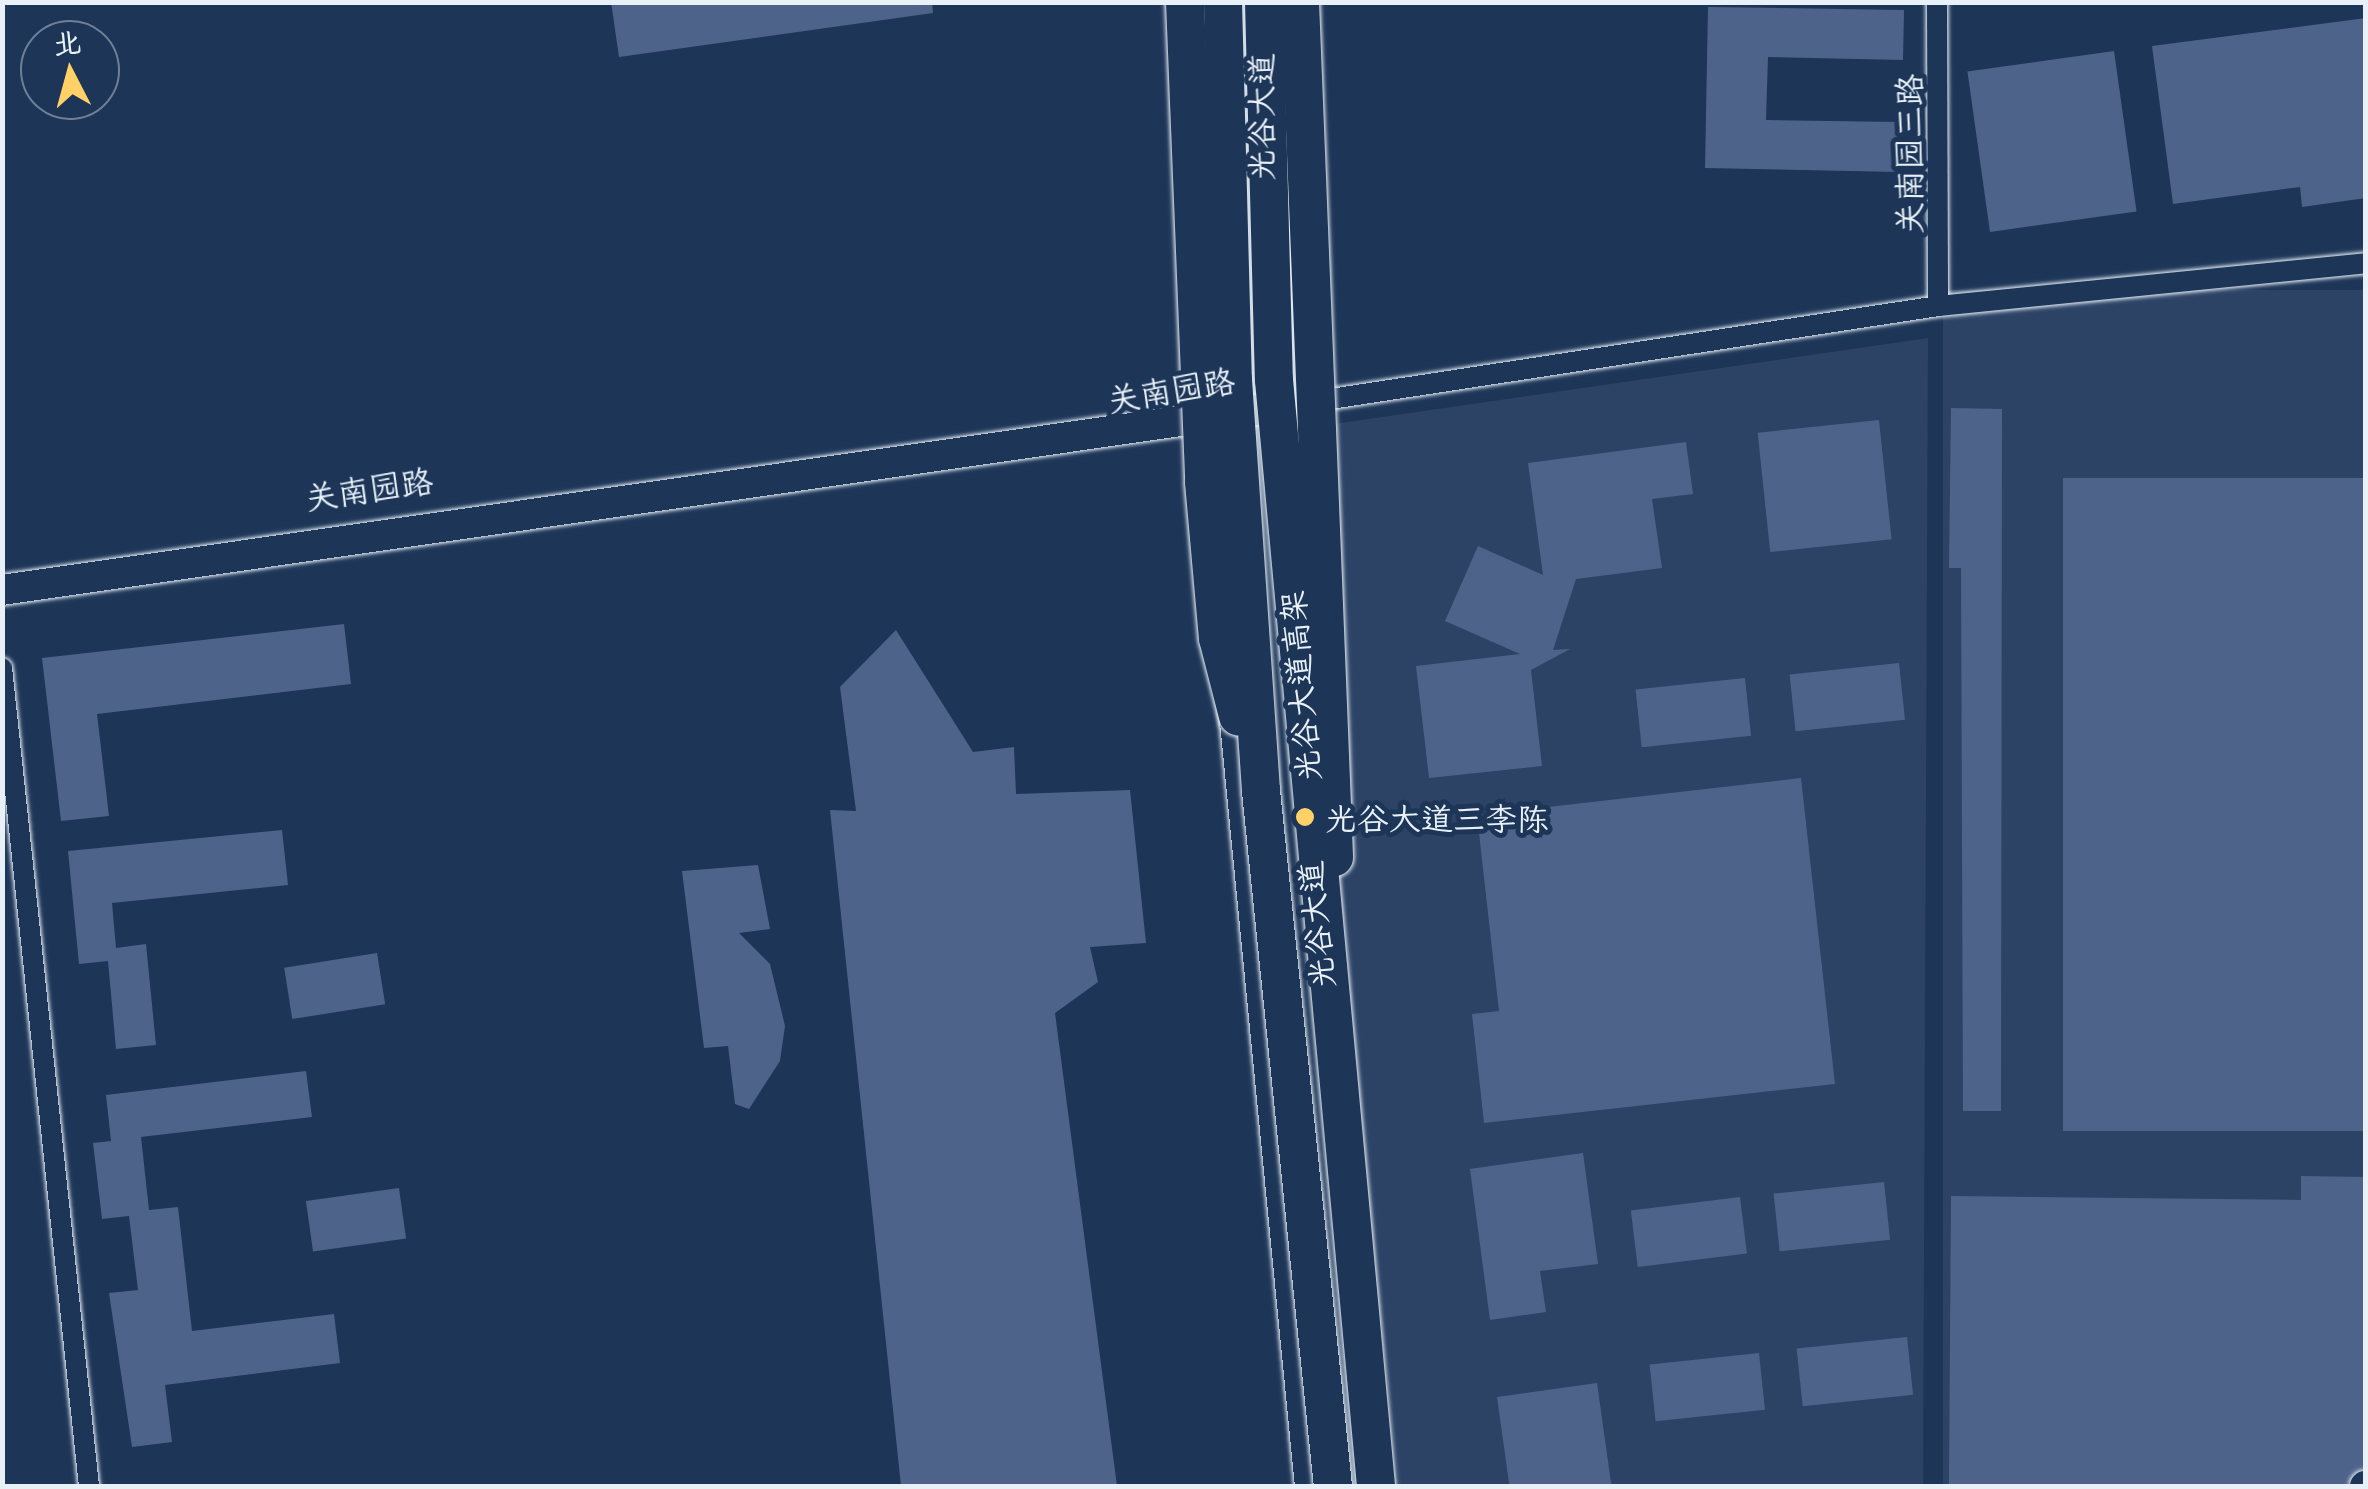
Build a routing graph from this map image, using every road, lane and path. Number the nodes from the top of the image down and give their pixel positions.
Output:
1 (1185, 2) edge
2 (1200, 2) edge
3 (1224, 2) edge
4 (1262, 2) edge
5 (1300, 2) edge
6 (1937, 2) edge
7 (2366, 263) edge
8 (1938, 306) junction
9 (1265, 409) junction
10 (1208, 411) junction
11 (2, 576) edge
12 (2, 590) edge
13 (2, 668) edge
14 (1262, 806) junction
15 (1326, 974) junction
16 (89, 1486) edge
17 (1311, 1486) edge
18 (1333, 1486) edge
19 (1376, 1486) edge

1 - 14 highway, bridge
2 - 10 main road, 光谷大道
3 - 14 highway, 光谷大道高架, bridge
4 - 9 main road, 光谷大道
4 - 15 highway, 光谷大道高架, bridge
5 - 15 highway, bridge
6 - 8 street, 关南园三路
7 - 8 street
8 - 9 street
9 - 10 main road, 关南园路
9 - 19 main road, 光谷大道
10 - 11 main road, 关南园路
10 - 12 main road, 关南园路
10 - 17 main road, 光谷大道
13 - 16 street
14 - 18 highway, 光谷大道高架, bridge
15 - 19 highway, 光谷大道高架, bridge

